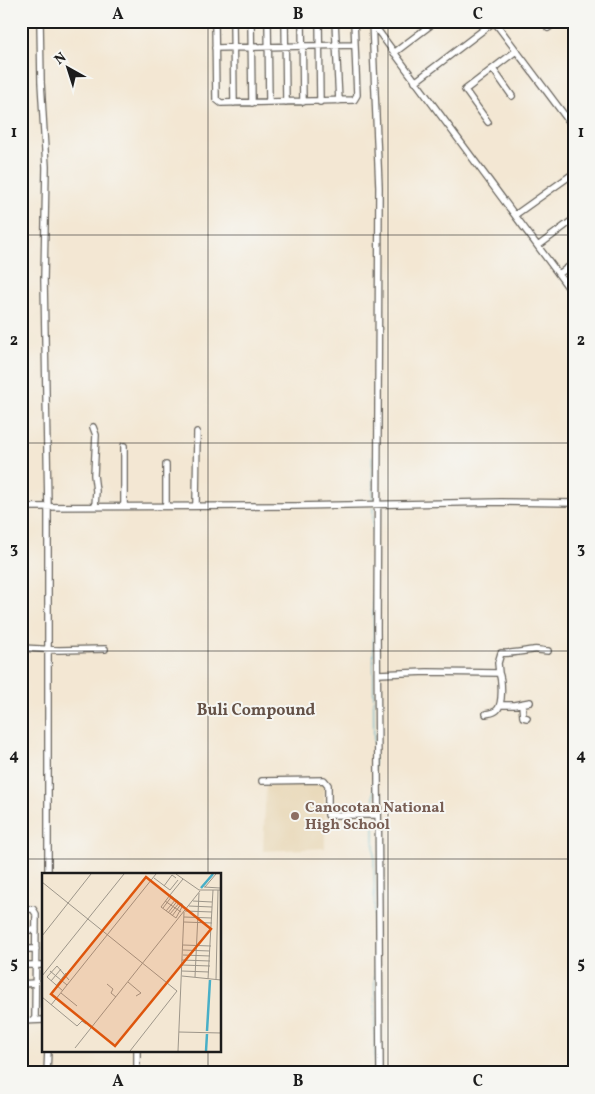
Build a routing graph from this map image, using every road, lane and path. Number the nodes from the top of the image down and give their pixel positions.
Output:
1 (40, 21) edge
2 (215, 21) edge
3 (233, 21) edge
4 (251, 21) edge
5 (268, 21) edge
6 (286, 21) edge
7 (302, 21) edge
8 (319, 21) edge
9 (335, 21) edge
10 (354, 21) edge
11 (436, 21) edge
12 (495, 21) edge
13 (557, 21) edge
14 (372, 23) edge
15 (548, 28) dead end
16 (303, 45) junction
17 (337, 45) junction
18 (355, 45) junction
19 (269, 46) junction
20 (286, 46) junction
21 (320, 46) junction
22 (234, 47) junction
23 (251, 47) junction
24 (216, 48) junction
25 (516, 51) junction
26 (394, 53) junction
27 (493, 69) junction
28 (415, 82) junction
29 (512, 96) dead end
30 (339, 101) junction
31 (269, 102) junction
32 (286, 102) junction
33 (303, 102) junction
34 (320, 102) junction
35 (234, 103) junction
36 (252, 103) junction
37 (488, 122) dead end
38 (574, 128) edge
39 (574, 172) edge
40 (515, 215) junction
41 (574, 219) edge
42 (538, 246) junction
43 (574, 263) edge
44 (559, 274) junction
45 (574, 295) edge
46 (93, 427) dead end
47 (197, 432) dead end
48 (124, 446) dead end
49 (166, 465) dead end
50 (574, 504) edge
51 (196, 505) junction
52 (377, 505) junction
53 (94, 506) junction
54 (124, 506) junction
55 (166, 506) junction
56 (21, 507) edge
57 (48, 507) junction
58 (21, 648) edge
59 (48, 649) junction
60 (105, 649) dead end
61 (548, 651) dead end
62 (499, 673) junction
63 (378, 674) junction
64 (530, 702) dead end
65 (522, 704) junction
66 (500, 705) junction
67 (486, 714) dead end
68 (527, 718) dead end
69 (262, 781) dead end
70 (378, 815) junction
71 (48, 873) edge
72 (21, 909) edge
73 (21, 930) edge
74 (36, 930) junction
75 (21, 949) edge
76 (36, 949) junction
77 (21, 965) edge
78 (36, 965) junction
79 (42, 965) edge
80 (35, 983) junction
81 (21, 984) edge
82 (21, 1020) edge
83 (35, 1020) junction
84 (42, 1020) edge
85 (48, 1052) edge
86 (137, 1052) edge
87 (47, 1073) edge
88 (137, 1073) edge
89 (380, 1073) edge

1 - 57 street
2 - 24 street
3 - 22 street
4 - 23 street
5 - 19 street
6 - 20 street
7 - 16 street
8 - 21 street
9 - 17 street
10 - 18 street
11 - 26 street
12 - 25 street
12 - 28 street
13 - 15 street
14 - 26 street
14 - 52 street
16 - 20 street
16 - 21 street
16 - 33 street
17 - 18 street
17 - 21 street
17 - 30 street
18 - 30 street
19 - 20 street
19 - 23 street
19 - 31 street
20 - 32 street
21 - 34 street
22 - 23 street
22 - 24 street
22 - 35 street
23 - 36 street
24 - 35 street
25 - 27 street
25 - 38 street
26 - 28 street
27 - 29 street
27 - 37 street
28 - 40 street
30 - 34 street
31 - 32 street
31 - 36 street
32 - 33 street
33 - 34 street
35 - 36 street
39 - 40 street
40 - 42 street
41 - 42 street
42 - 44 street
43 - 44 street
44 - 45 street
46 - 53 street
47 - 51 street
48 - 54 street
49 - 55 street
50 - 52 street
51 - 52 street
51 - 55 street
52 - 63 street
53 - 54 street
53 - 57 street
54 - 55 street
56 - 57 street
57 - 59 street
58 - 59 street
59 - 60 street
59 - 71 street
61 - 62 street
62 - 63 street
62 - 66 street
63 - 70 street
64 - 65 street
65 - 66 street
65 - 68 street
66 - 67 street
69 - 70 street
70 - 89 street
72 - 74 street
73 - 74 street
74 - 76 street
75 - 76 street
76 - 78 street
77 - 78 street
78 - 79 street
78 - 80 street
80 - 81 street
80 - 83 street
82 - 83 street
83 - 84 street
85 - 87 street
86 - 88 street

